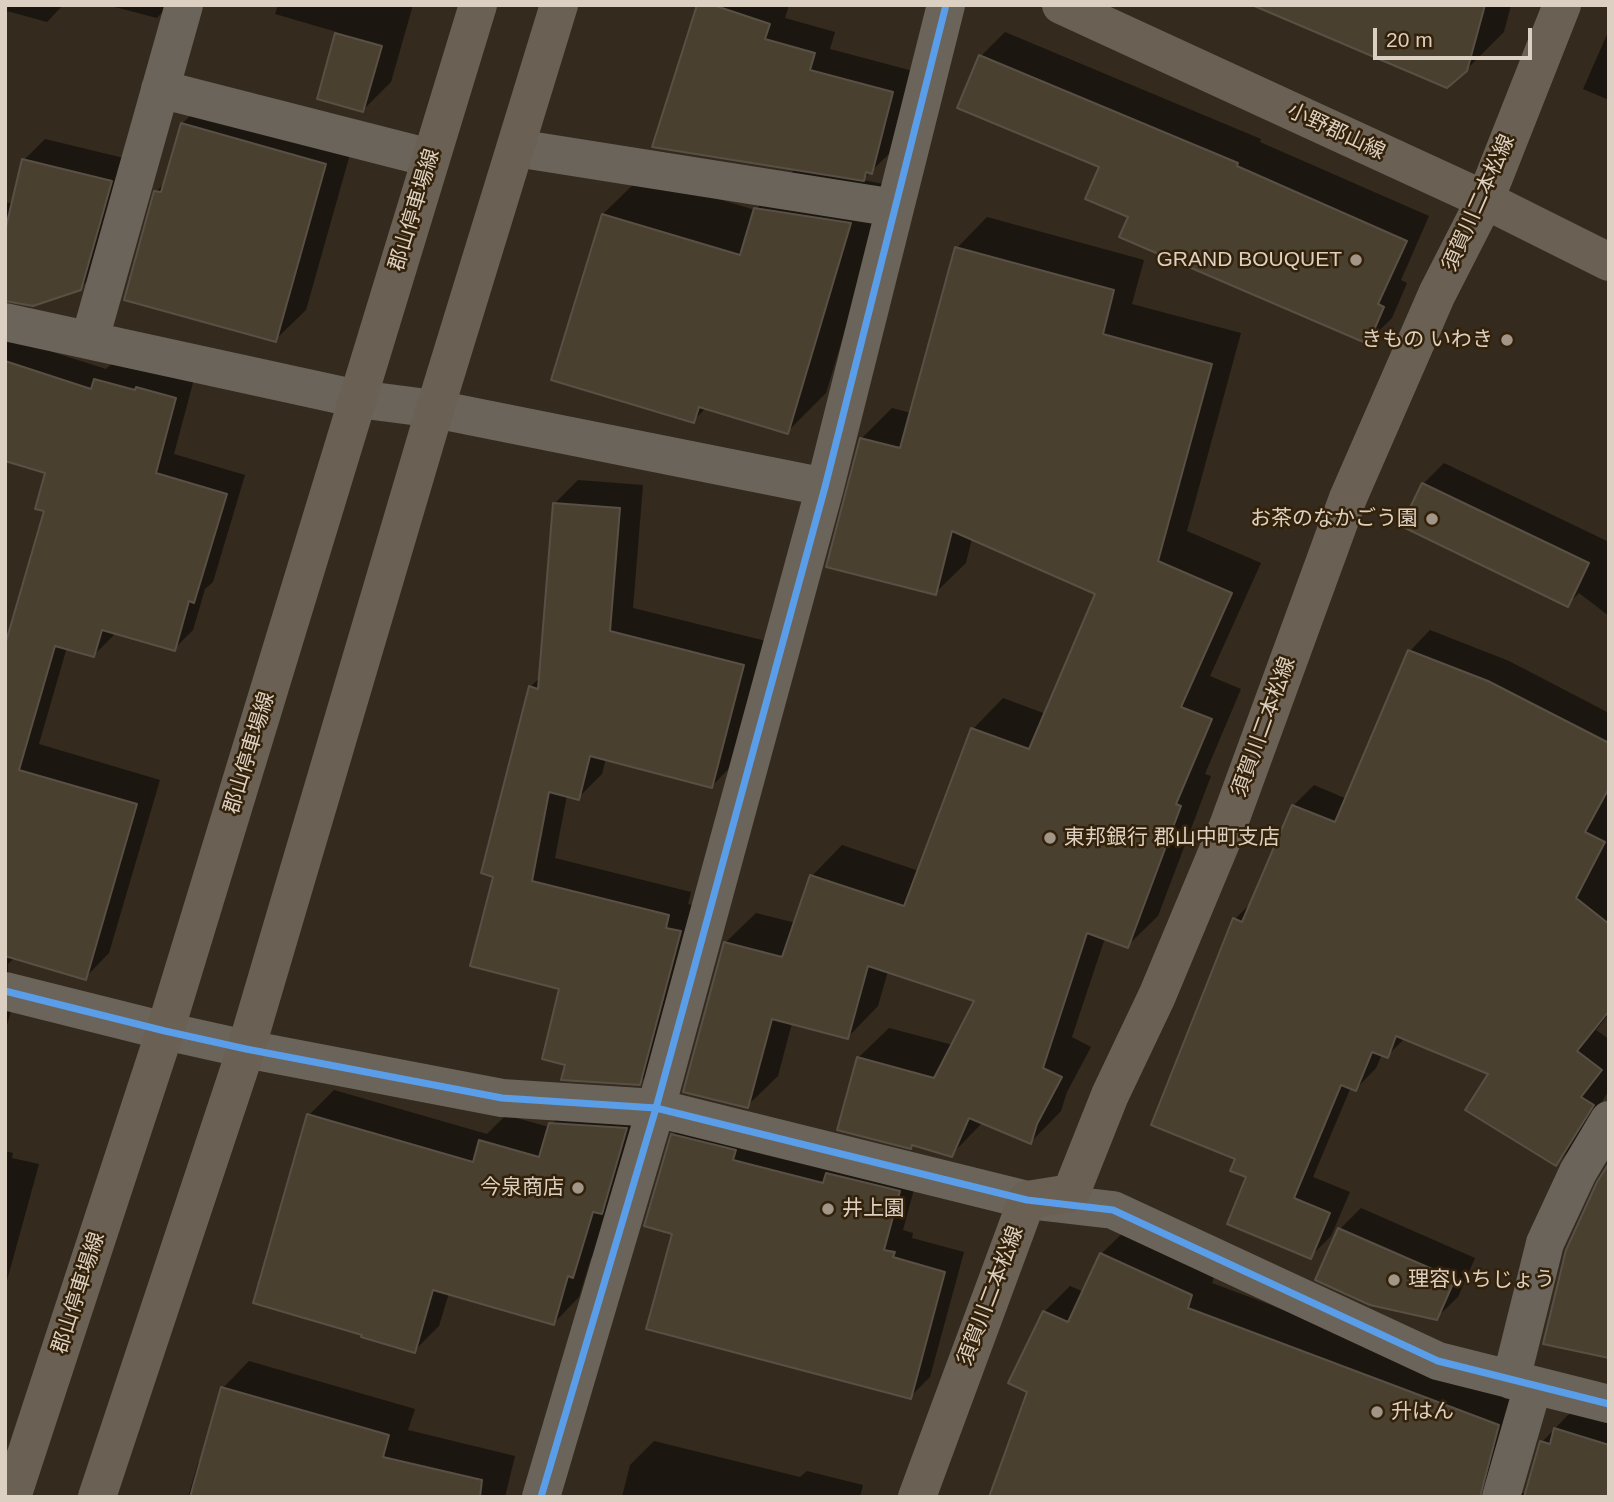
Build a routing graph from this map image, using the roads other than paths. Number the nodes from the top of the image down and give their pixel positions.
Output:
1 (184, 5) edge
2 (478, 5) edge
3 (559, 5) edge
4 (946, 5) edge
5 (1061, 5) edge
6 (1562, 5) edge
7 (160, 89) junction
8 (516, 148) junction
9 (430, 158) junction
10 (1485, 200) junction
11 (895, 208) junction
12 (1609, 262) edge
13 (5, 322) edge
14 (90, 339) junction
15 (358, 399) junction
16 (435, 409) junction
17 (825, 487) junction
18 (5, 991) edge
19 (165, 1031) junction
20 (246, 1049) junction
21 (656, 1108) junction
22 (1609, 1120) edge
23 (1027, 1200) junction
24 (1522, 1383) junction
25 (1609, 1404) edge
26 (12, 1497) edge
27 (97, 1497) edge
28 (541, 1497) edge
29 (917, 1497) edge
30 (1501, 1497) edge

1 - 7 street
2 - 9 main road, 郡山停車場線
3 - 8 main road
4 - 11 street
5 - 10 main road, 小野郡山線
6 - 10 main road, 須賀川二本松線
7 - 9 street
7 - 14 street
8 - 11 street
8 - 16 main road
9 - 15 main road, 郡山停車場線
10 - 12 main road, 小野郡山線
10 - 23 main road, 須賀川二本松線
11 - 17 street
13 - 14 street
14 - 15 street
15 - 16 street
15 - 19 main road, 郡山停車場線
16 - 17 street
16 - 20 main road
17 - 21 street
18 - 19 street
19 - 20 street
19 - 26 main road, 郡山停車場線
20 - 21 street
20 - 27 main road
21 - 23 street
21 - 28 street
22 - 24 street
23 - 24 street
23 - 29 main road, 須賀川二本松線
24 - 25 street
24 - 30 street

